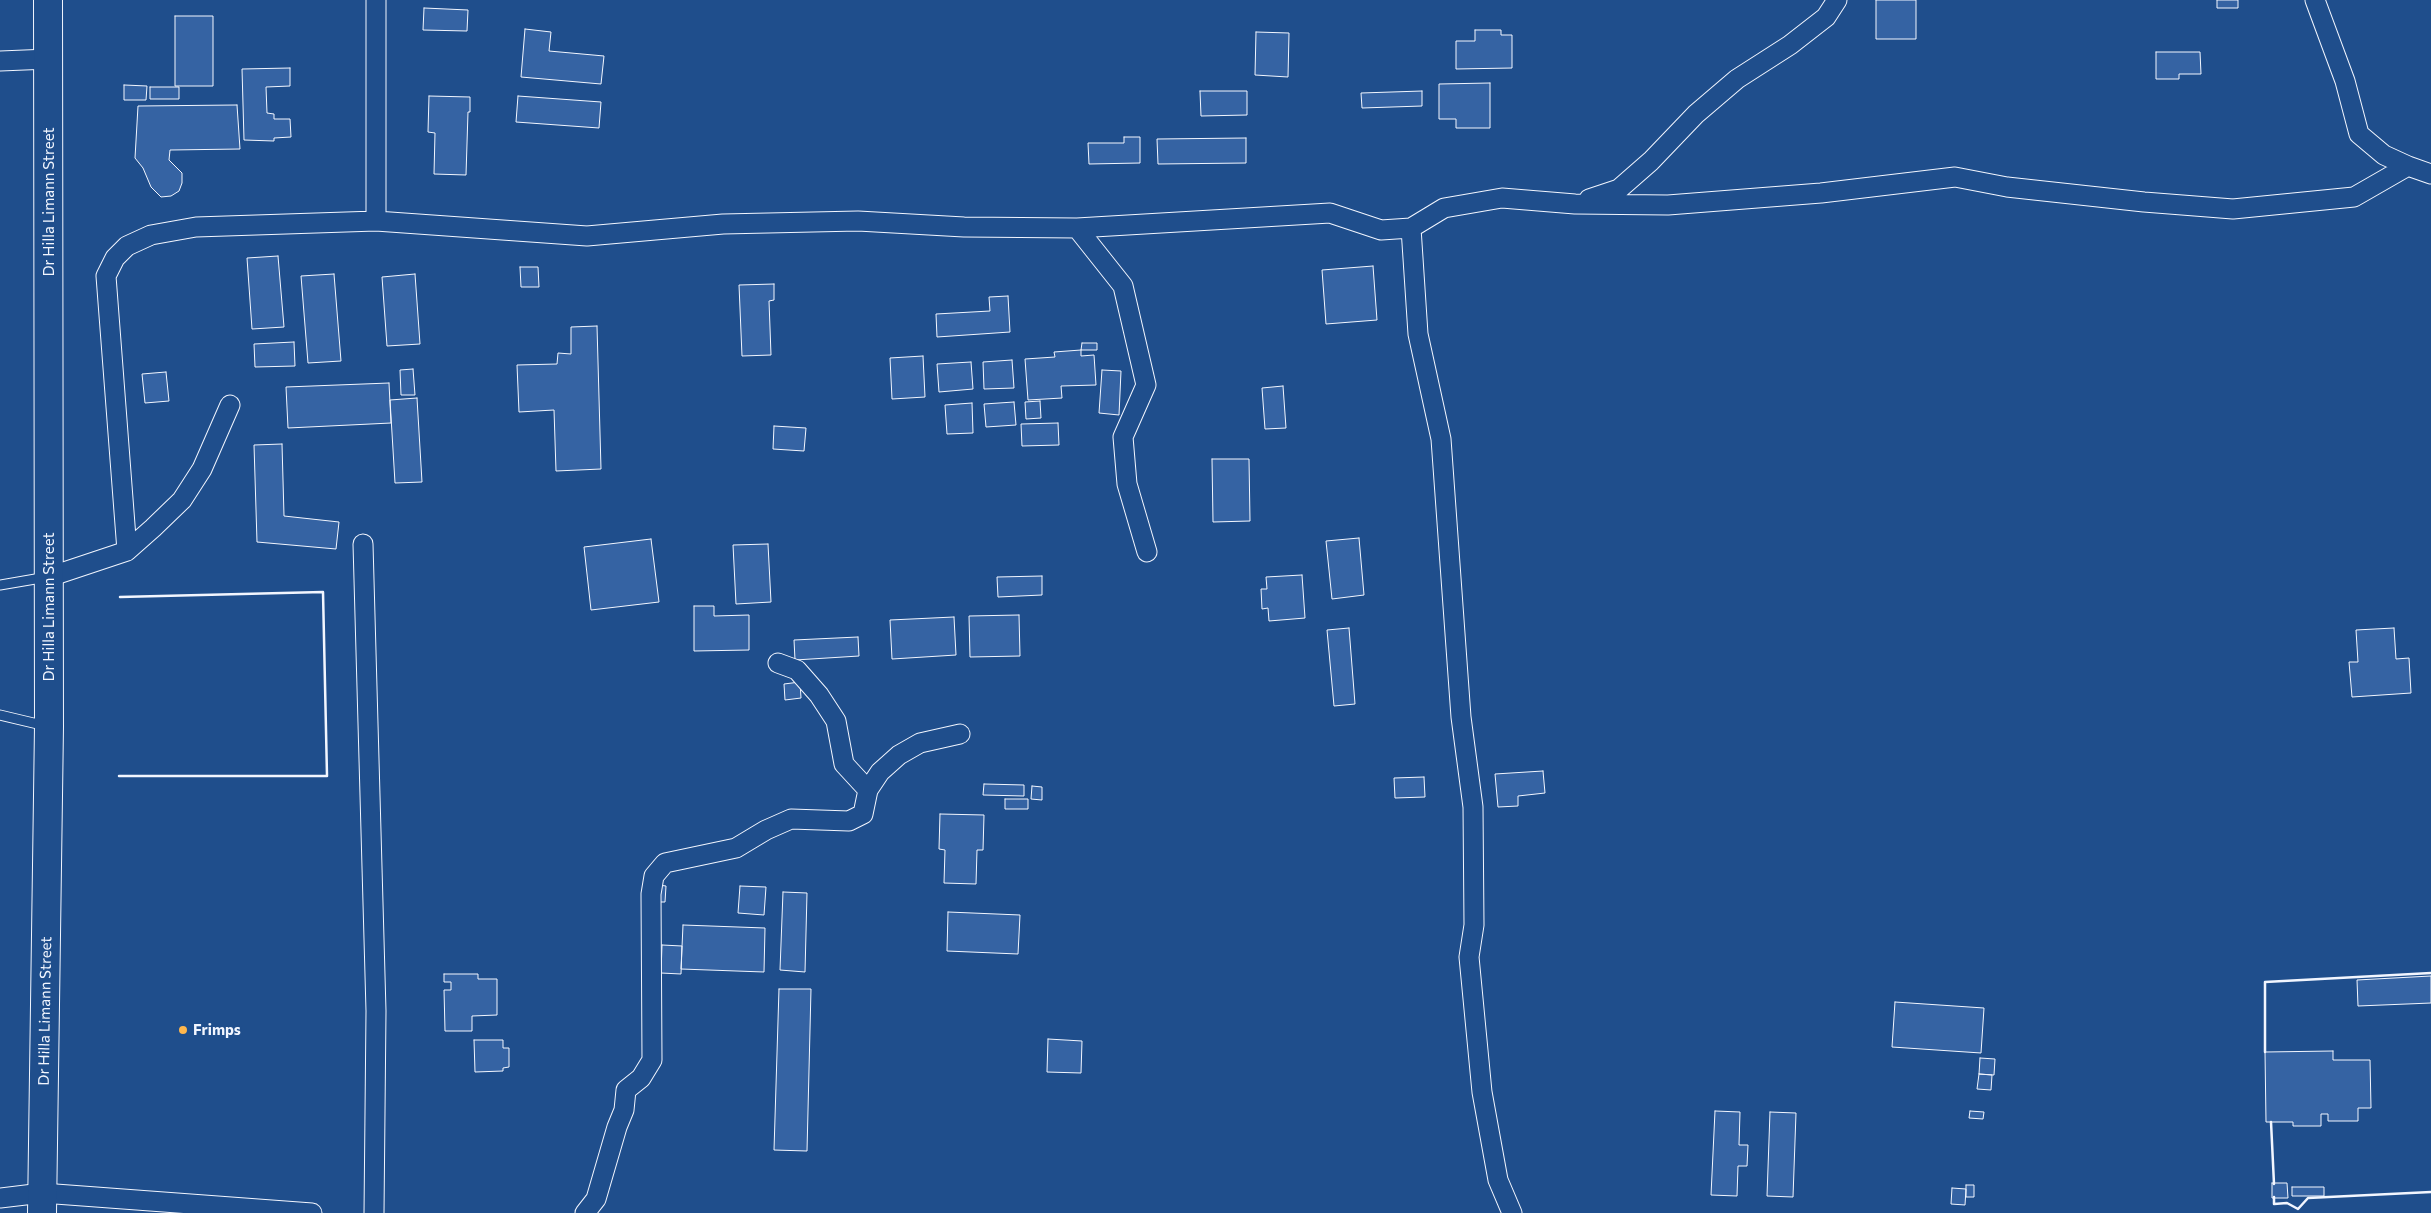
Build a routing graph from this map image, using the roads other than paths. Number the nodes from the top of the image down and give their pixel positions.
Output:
1 (48, 0) edge
2 (376, 0) edge
3 (1837, 0) edge
4 (2315, 0) edge
5 (49, 58) junction
6 (0, 61) edge
7 (2408, 166) junction
8 (2431, 174) edge
9 (1576, 204) junction
10 (376, 221) junction
11 (1077, 228) junction
12 (1411, 228) junction
13 (230, 405) dead end
14 (363, 544) dead end
15 (127, 551) junction
16 (1147, 552) dead end
17 (49, 577) junction
18 (0, 585) edge
19 (778, 663) dead end
20 (0, 715) edge
21 (49, 726) junction
22 (960, 734) dead end
23 (868, 790) junction
24 (0, 1198) edge
25 (42, 1203) edge
26 (312, 1213) edge
27 (374, 1213) edge
28 (585, 1213) edge
29 (1512, 1213) edge

1 - 5 highway, Dr Hilla Limann Street
2 - 10 street
3 - 9 street
4 - 7 street
5 - 6 street
5 - 17 highway, Dr Hilla Limann Street
7 - 8 street
7 - 9 street
9 - 12 street
10 - 11 street
10 - 15 street
11 - 12 street
11 - 16 street
12 - 29 street
13 - 15 street
14 - 27 street
15 - 17 street
17 - 18 lane
17 - 21 highway, Dr Hilla Limann Street
19 - 23 street
20 - 21 lane
21 - 25 highway, Dr Hilla Limann Street
22 - 23 street
23 - 28 street
24 - 25 street
25 - 26 street

